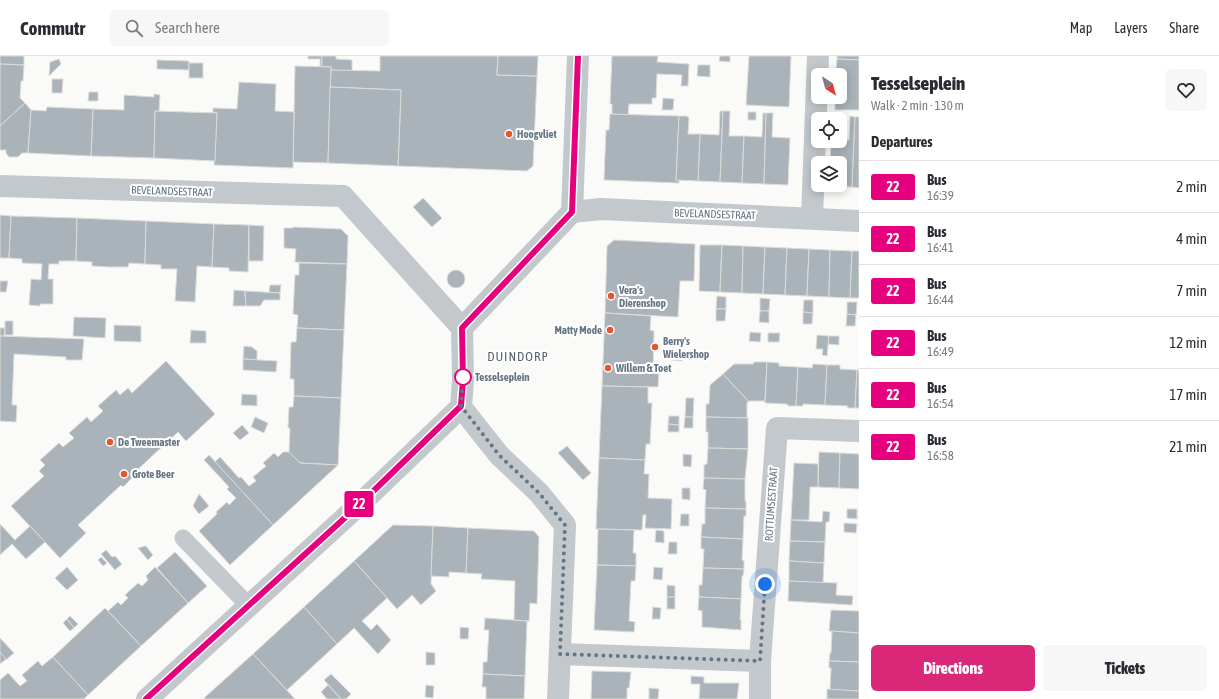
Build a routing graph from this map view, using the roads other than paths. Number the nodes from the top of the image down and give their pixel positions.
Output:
1 (578, 56) edge
2 (818, 56) edge
3 (0, 186) edge
4 (572, 212) junction
5 (812, 218) junction
6 (859, 220) edge
7 (462, 328) junction
8 (461, 406) junction
9 (859, 432) edge
10 (183, 538) dead end
11 (249, 606) junction
12 (560, 654) junction
13 (760, 661) junction
14 (147, 699) edge
15 (558, 699) edge
16 (760, 699) edge

1 - 4 street
2 - 5 street
3 - 7 street, BEVELANDSESTRAAT
4 - 5 street, BEVELANDSESTRAAT
4 - 7 street
5 - 6 street, BEVELANDSESTRAAT
7 - 8 street
8 - 11 street
8 - 12 street
9 - 13 street, ROTTUMSESTRAAT
10 - 11 lane
11 - 14 street
12 - 13 street
12 - 15 street
13 - 16 street, ROTTUMSESTRAAT

